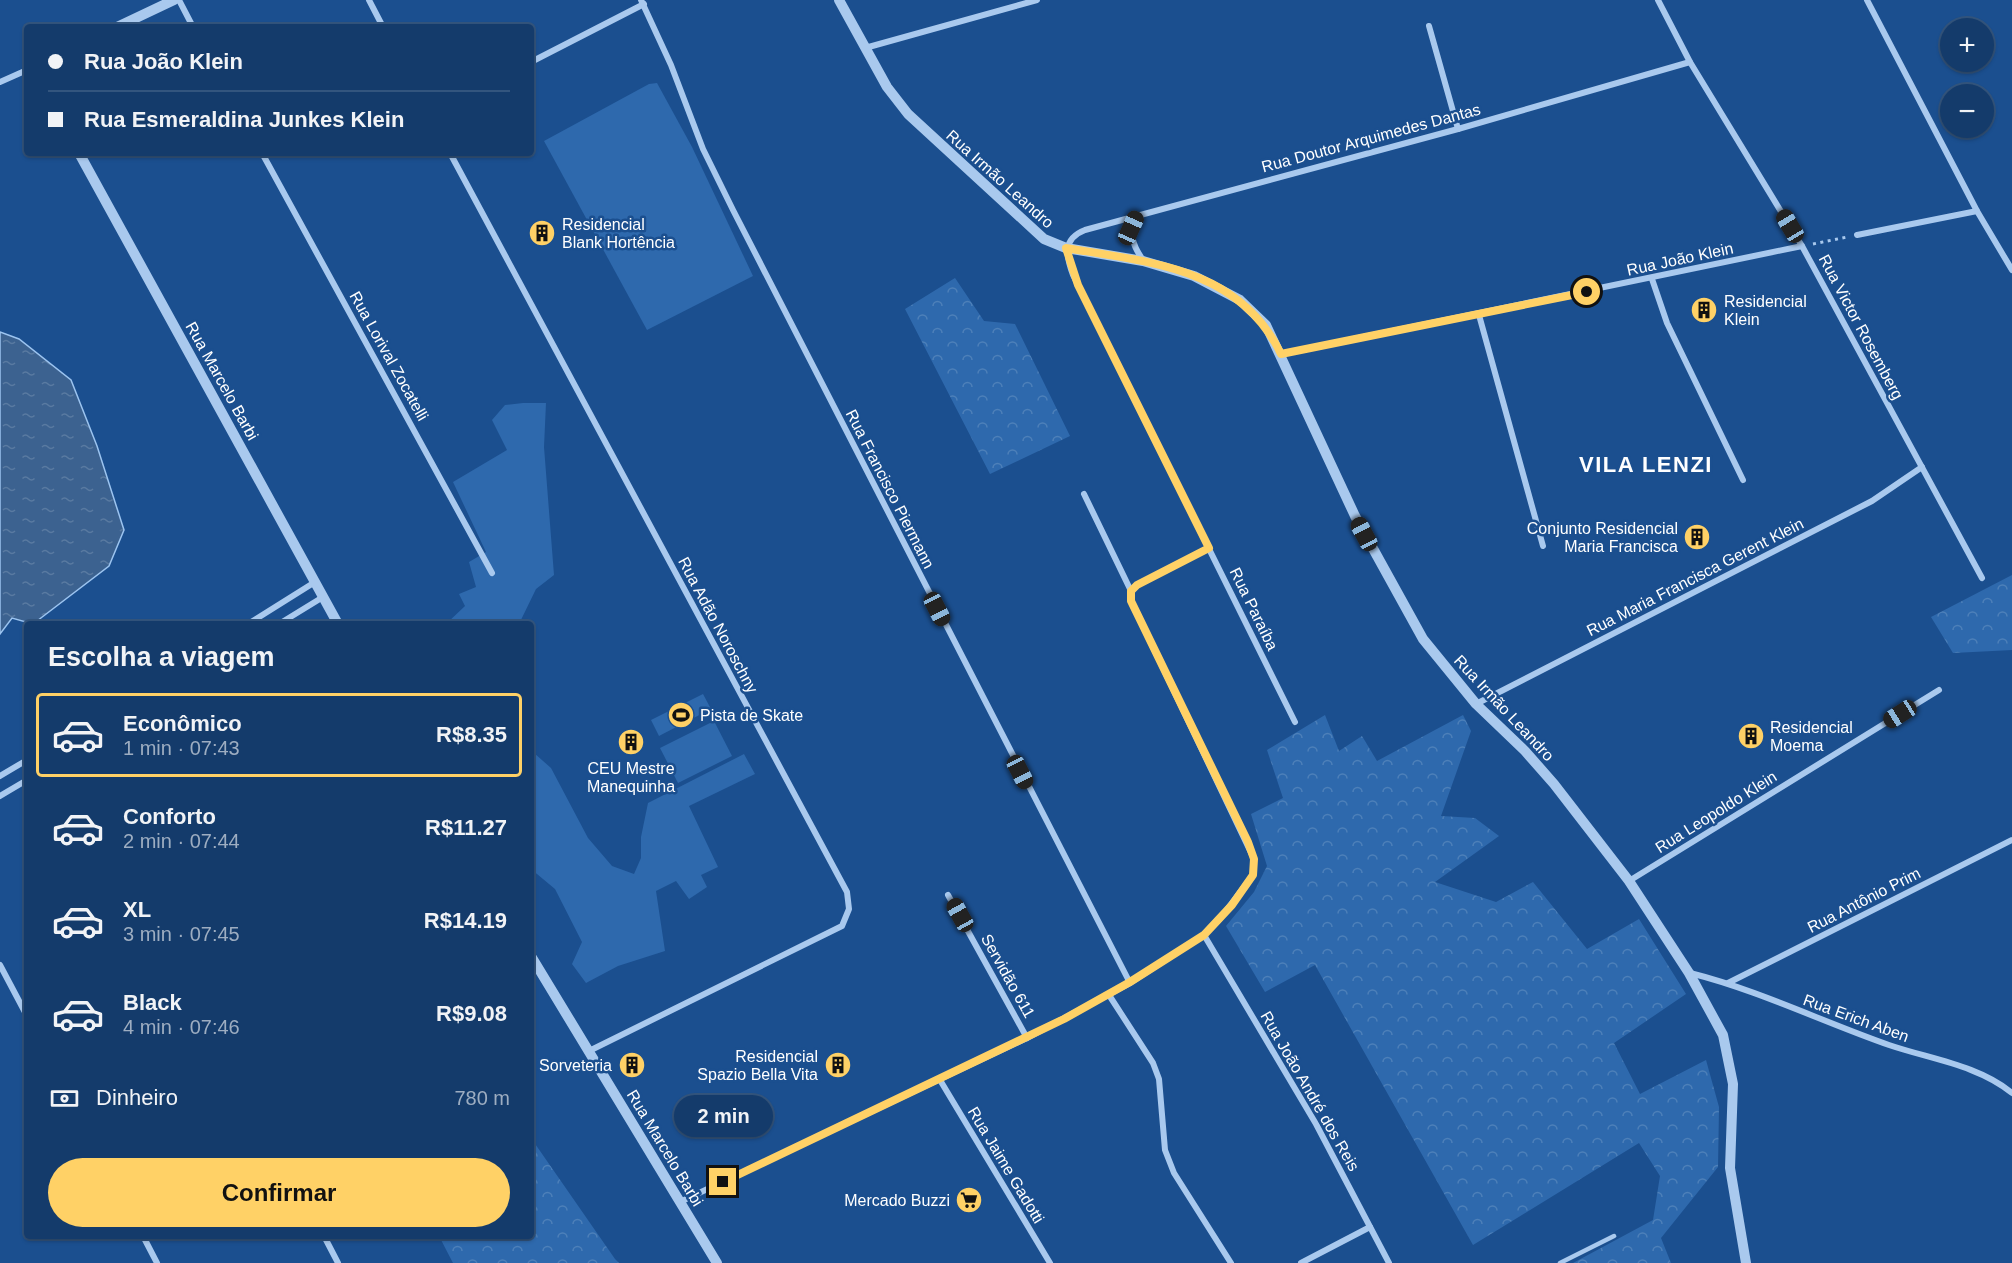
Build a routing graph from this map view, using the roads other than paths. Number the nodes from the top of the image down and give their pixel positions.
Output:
1 (174, 0) edge
2 (179, 0) edge
3 (369, 0) edge
4 (839, 0) edge
5 (1658, 0) edge
6 (1867, 0) edge
7 (1032, 1) edge
8 (642, 2) edge
9 (123, 24) edge
10 (191, 24) edge
11 (381, 24) edge
12 (1429, 26) dead end
13 (864, 48) junction
14 (534, 60) edge
15 (1690, 62) junction
16 (24, 70) edge
17 (0, 82) edge
18 (1458, 129) junction
19 (81, 156) edge
20 (264, 156) edge
21 (452, 156) edge
22 (1977, 211) junction
23 (1136, 217) junction
24 (1857, 235) road end
25 (1802, 246) junction
26 (1066, 248) junction
27 (1143, 261) junction
28 (2012, 270) edge
29 (1652, 279) junction
30 (1479, 315) junction
31 (1281, 354) junction
32 (1922, 467) junction
33 (1743, 480) dead end
34 (1084, 494) dead end
35 (1543, 546) dead end
36 (1209, 548) junction
37 (492, 573) dead end
38 (1982, 578) dead end
39 (315, 582) junction
40 (1131, 591) junction
41 (322, 597) junction
42 (253, 621) edge
43 (284, 621) edge
44 (336, 621) edge
45 (1939, 690) dead end
46 (1476, 704) junction
47 (1295, 722) dead end
48 (24, 762) edge
49 (0, 776) edge
50 (24, 782) edge
51 (0, 795) edge
52 (2012, 840) edge
53 (1629, 881) junction
54 (948, 895) dead end
55 (1204, 935) junction
56 (534, 961) edge
57 (0, 965) edge
58 (1689, 973) junction
59 (1130, 982) junction
60 (1728, 983) junction
61 (1109, 994) junction
62 (24, 1010) edge
63 (1027, 1038) junction
64 (589, 1052) junction
65 (940, 1080) junction
66 (2012, 1093) edge
67 (680, 1202) junction
68 (1370, 1227) junction
69 (1614, 1236) dead end
70 (145, 1239) edge
71 (326, 1239) edge
72 (157, 1263) edge
73 (338, 1263) edge
74 (717, 1263) edge
75 (1050, 1263) edge
76 (1231, 1263) edge
77 (1301, 1263) edge
78 (1389, 1263) edge
79 (1560, 1263) edge
80 (1746, 1263) edge

1 - 9 street
2 - 10 street
3 - 11 street
4 - 13 street, Rua Irmão Leandro
5 - 15 street, Rua Victor Rosemberg
6 - 22 street
7 - 13 street
8 - 14 street
8 - 59 street, Rua Francisco Piermann
12 - 18 street
13 - 26 street, Rua Irmão Leandro
15 - 18 street, Rua Doutor Arquimedes Dantas
15 - 25 street, Rua Victor Rosemberg
16 - 17 street
18 - 23 street, Rua Doutor Arquimedes Dantas
19 - 39 street, Rua Marcelo Barbi
20 - 37 street, Rua Lorival Zocatelli
21 - 64 street, Rua Adão Noroschny
22 - 24 street
22 - 28 street
23 - 26 street, Rua Doutor Arquimedes Dantas
23 - 27 street
25 - 29 street, Rua João Klein
25 - 32 street, Rua Victor Rosemberg
26 - 27 street, Rua Irmão Leandro
26 - 36 street, Rua Paraíba
27 - 31 street, Rua Irmão Leandro
29 - 30 street, Rua João Klein
29 - 33 street
30 - 31 street, Rua João Klein
30 - 35 street
31 - 46 street, Rua Irmão Leandro
32 - 38 street, Rua Victor Rosemberg
32 - 46 street, Rua Maria Francisca Gerent Klein
34 - 40 street
36 - 40 street
36 - 47 street, Rua Paraíba
39 - 41 street, Rua Marcelo Barbi
39 - 42 street
40 - 55 street
41 - 43 street
41 - 44 street, Rua Marcelo Barbi
45 - 53 street, Rua Leopoldo Klein
46 - 53 street, Rua Irmão Leandro
48 - 49 street
50 - 51 street
52 - 60 street, Rua Antônio Prim
53 - 58 street, Rua Irmão Leandro
54 - 63 street, Servidão 611
55 - 59 street
55 - 68 street, Rua João André dos Reis
56 - 64 street, Rua Marcelo Barbi
57 - 62 street
58 - 60 street, Rua Erich Aben
58 - 80 street, Rua Irmão Leandro
59 - 61 street
60 - 66 street, Rua Erich Aben
61 - 63 street
61 - 76 street
63 - 65 street
64 - 67 street, Rua Marcelo Barbi
65 - 67 street
65 - 75 street, Rua Jaime Gadotti
67 - 74 street, Rua Marcelo Barbi
68 - 77 street
68 - 78 street, Rua João André dos Reis
69 - 79 lane
70 - 72 street
71 - 73 street

